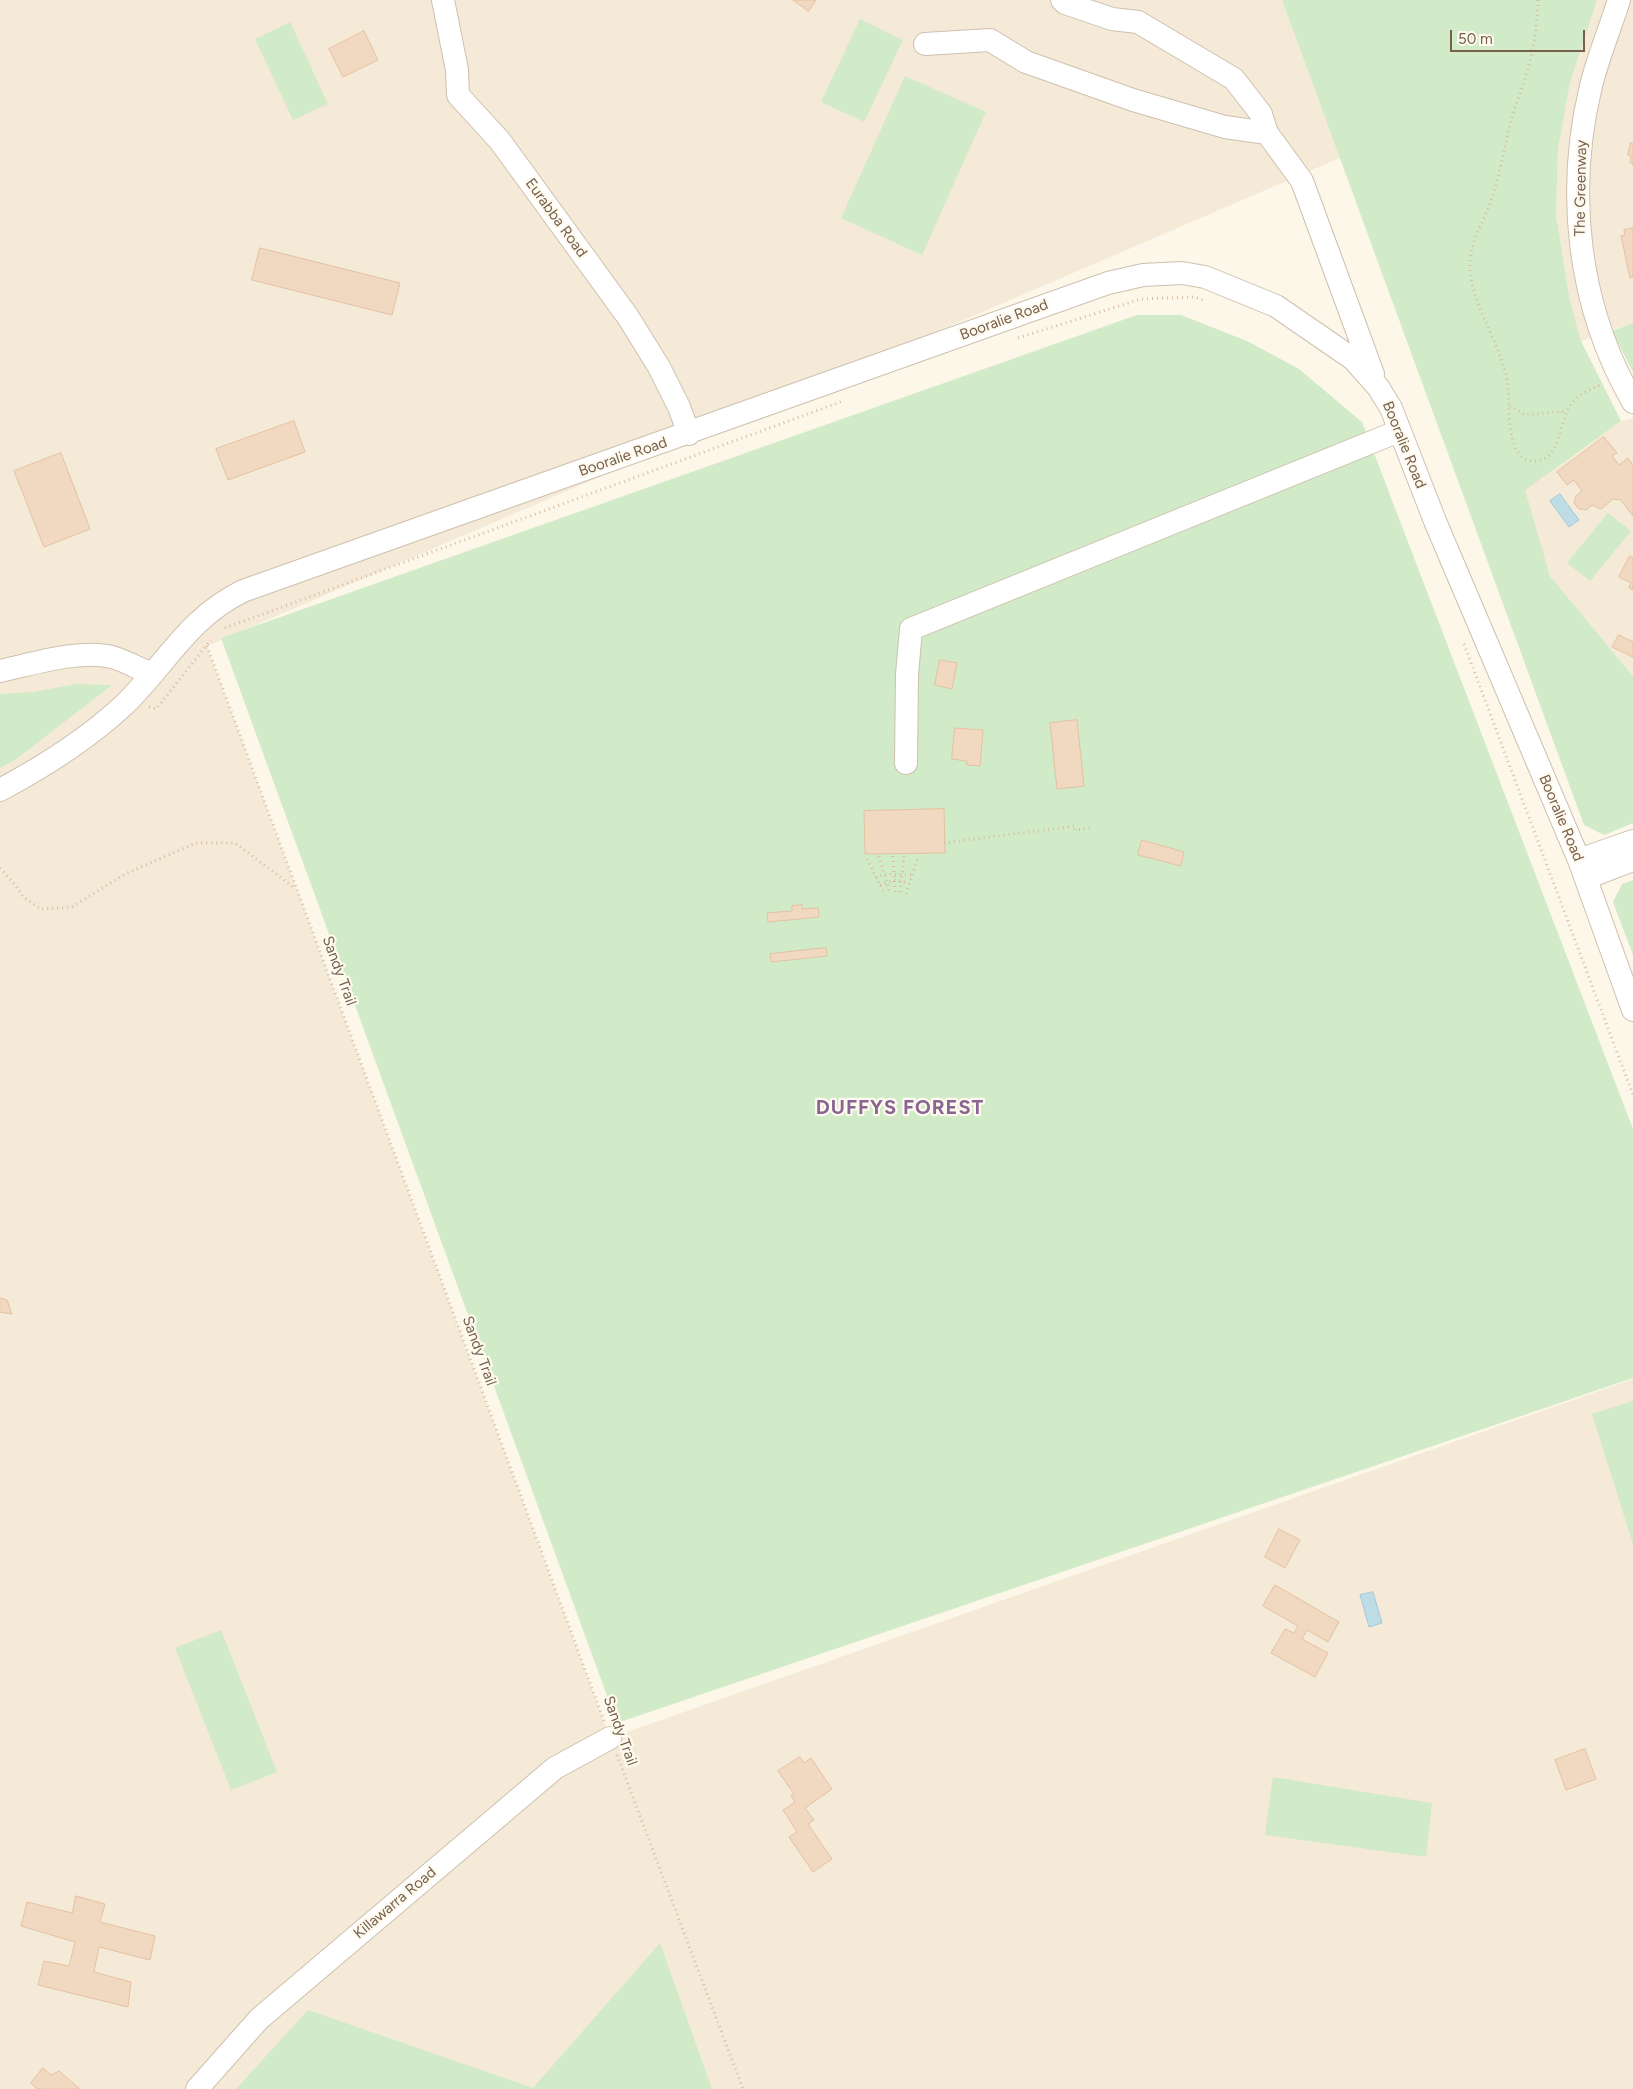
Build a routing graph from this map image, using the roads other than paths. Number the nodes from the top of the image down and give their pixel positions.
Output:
1 (443, 0) edge
2 (1062, 0) edge
3 (1620, 0) edge
4 (925, 44) dead end
5 (1267, 133) junction
6 (1378, 387) junction
7 (1633, 402) edge
8 (1399, 431) junction
9 (689, 434) junction
10 (0, 671) edge
11 (152, 674) junction
12 (906, 763) dead end
13 (0, 790) edge
14 (1633, 841) edge
15 (1633, 860) edge
16 (1582, 869) junction
17 (1633, 1010) edge
18 (610, 1738) road end
19 (197, 2089) edge

1 - 9 street, Eurabba Road
2 - 5 street
3 - 7 street, The Greenway
4 - 5 street
5 - 6 street
6 - 8 street, Booralie Road
6 - 9 street, Booralie Road
8 - 12 street
8 - 16 street, Booralie Road
9 - 11 street, Booralie Road
10 - 11 street
11 - 13 street, Booralie Road
14 - 16 street
15 - 16 street
16 - 17 street, Booralie Road
18 - 19 street, Killawarra Road

